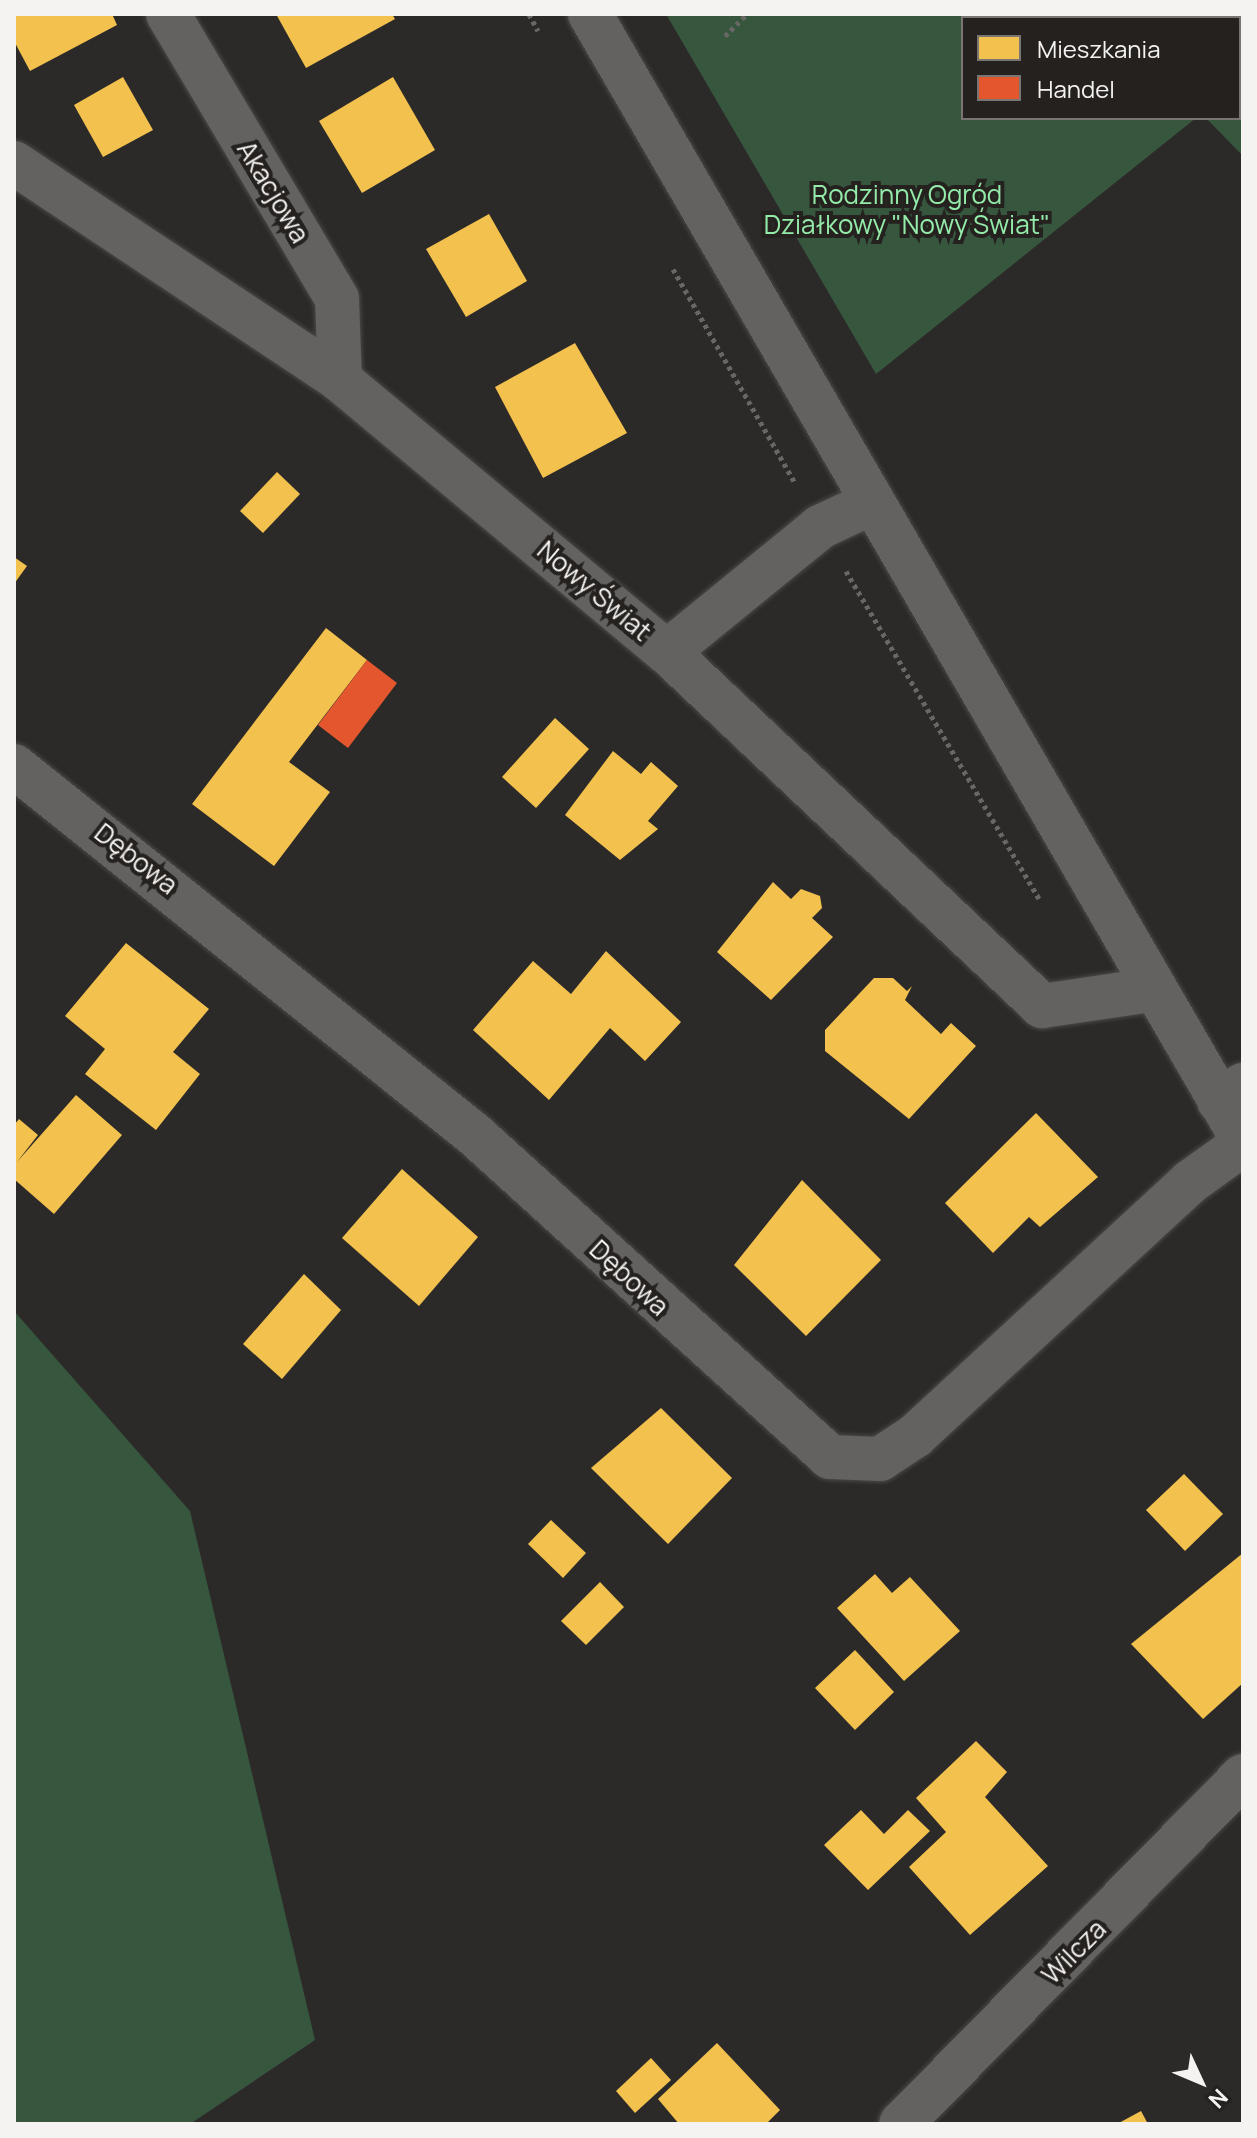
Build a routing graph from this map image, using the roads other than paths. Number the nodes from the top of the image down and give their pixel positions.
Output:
1 (168, 14) edge
2 (590, 14) edge
3 (14, 163) edge
4 (340, 380) junction
5 (869, 504) junction
6 (667, 652) junction
7 (14, 766) edge
8 (1150, 990) junction
9 (1231, 1093) edge
10 (1243, 1142) edge
11 (1243, 1776) edge
12 (901, 2124) edge

1 - 4 street, Akacjowa
2 - 5 street
3 - 4 street, Nowy Świat
4 - 6 street, Nowy Świat
5 - 6 street
5 - 8 street
6 - 8 street, Nowy Świat
7 - 10 street, Dębowa
8 - 9 street
9 - 10 street
11 - 12 street, Wilcza

